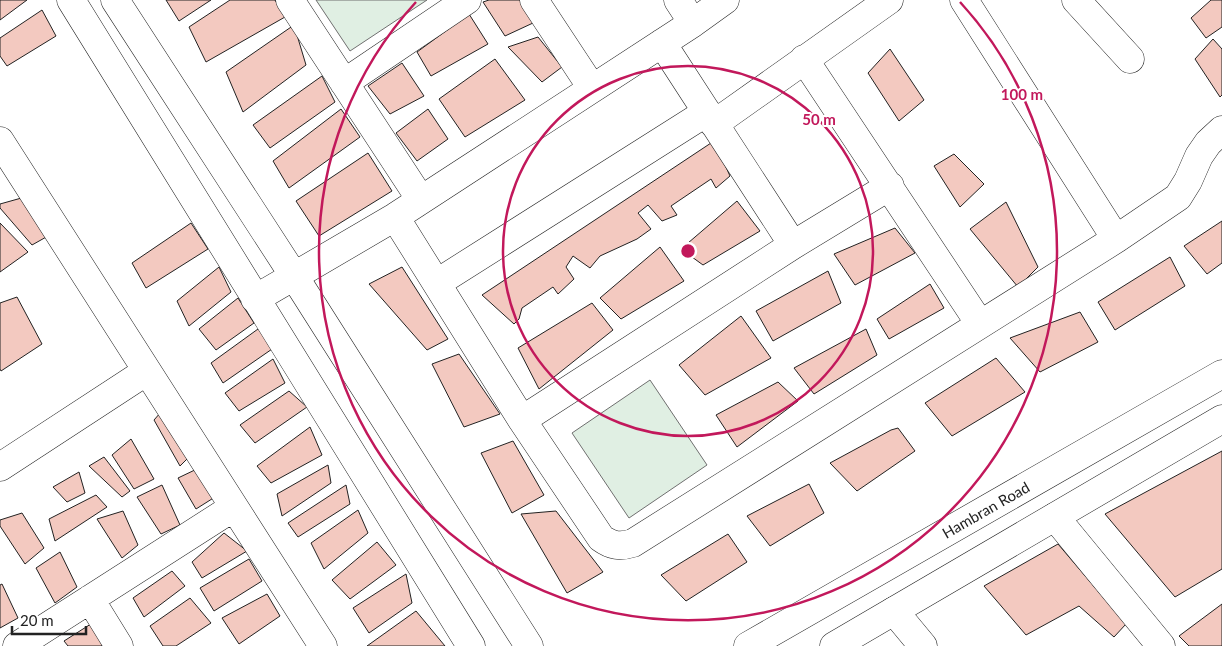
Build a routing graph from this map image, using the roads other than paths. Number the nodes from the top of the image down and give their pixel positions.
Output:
1 (71, 0) edge
2 (116, 0) edge
3 (290, 0) edge
4 (468, 0) edge
5 (534, 0) edge
6 (678, 0) edge
7 (725, 0) edge
8 (889, 0) edge
9 (964, 0) edge
10 (1076, 0) edge
11 (693, 23) junction
12 (662, 43) junction
13 (804, 58) junction
14 (1130, 59) dead end
15 (344, 83) junction
16 (592, 88) junction
17 (711, 118) junction
18 (1222, 130) edge
19 (3, 152) edge
20 (890, 186) junction
21 (421, 200) junction
22 (396, 217) junction
23 (1116, 238) junction
24 (793, 244) junction
25 (294, 276) junction
26 (437, 283) junction
27 (255, 299) junction
28 (980, 324) junction
29 (147, 371) junction
30 (1222, 374) edge
31 (1222, 419) edge
32 (522, 420) junction
33 (0, 467) edge
34 (234, 507) junction
35 (1056, 517) junction
36 (90, 599) junction
37 (894, 611) junction
38 (17, 646) edge
39 (119, 646) edge
40 (323, 646) edge
41 (472, 646) edge
42 (530, 646) edge
43 (748, 646) edge
44 (834, 646) edge
45 (923, 646) edge
46 (1161, 646) edge

1 - 27 street
2 - 25 street
3 - 15 street
4 - 15 street
5 - 16 street
6 - 11 street
7 - 11 street
8 - 13 street
9 - 23 street
10 - 14 street
11 - 12 street
12 - 16 street
12 - 17 street
13 - 17 street
13 - 20 street
15 - 21 street
16 - 21 street
17 - 24 street
17 - 26 street
18 - 23 street
19 - 29 street
20 - 24 street
20 - 28 street
21 - 22 street
22 - 25 street
22 - 26 street
23 - 28 street
24 - 32 street
25 - 27 street
25 - 42 street
26 - 32 street
27 - 41 street
28 - 32 street
29 - 33 street
29 - 34 street
30 - 43 street, Hambran Road
31 - 35 street
34 - 36 street
34 - 40 street
35 - 37 street
35 - 46 street
36 - 38 street
36 - 39 street
37 - 44 street
37 - 45 street

